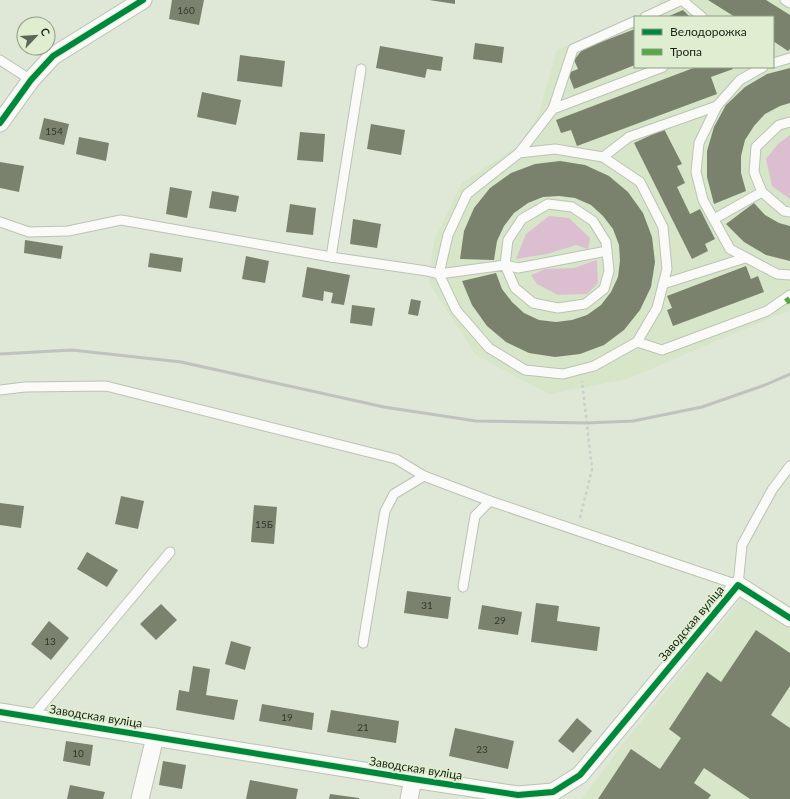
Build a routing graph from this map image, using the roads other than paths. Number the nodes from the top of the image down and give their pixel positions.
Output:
1 (143, 0) edge
2 (682, 0) edge
3 (785, 0) edge
4 (790, 3) edge
5 (647, 16) edge
6 (701, 16) edge
7 (634, 21) edge
8 (790, 58) edge
9 (0, 60) edge
10 (774, 63) edge
11 (660, 68) edge
12 (761, 68) edge
13 (361, 69) dead end
14 (30, 80) junction
15 (717, 106) junction
16 (553, 109) junction
17 (790, 122) edge
18 (0, 123) edge
19 (519, 153) junction
20 (603, 157) junction
21 (762, 192) junction
22 (790, 212) edge
23 (714, 219) junction
24 (0, 222) edge
25 (607, 251) junction
26 (331, 257) junction
27 (745, 258) junction
28 (505, 265) junction
29 (439, 274) junction
30 (790, 275) edge
31 (663, 284) junction
32 (790, 295) edge
33 (637, 342) junction
34 (0, 390) edge
35 (790, 466) edge
36 (424, 476) junction
37 (490, 501) junction
38 (170, 552) dead end
39 (738, 584) junction
40 (463, 587) dead end
41 (790, 618) edge
42 (363, 643) dead end
43 (0, 712) edge
44 (32, 717) junction
45 (155, 737) junction
46 (413, 779) junction
47 (140, 799) edge
48 (409, 799) edge

1 - 14 street
2 - 5 lane
2 - 6 lane
3 - 4 lane
7 - 16 lane
8 - 10 lane
9 - 14 lane
11 - 16 lane
12 - 15 lane
13 - 26 lane
14 - 18 street
15 - 20 lane
15 - 23 lane
16 - 19 lane
17 - 21 lane
19 - 20 lane
19 - 29 lane
20 - 31 lane
21 - 22 lane
21 - 23 lane
23 - 27 lane
24 - 26 lane
25 - 28 lane
25 - 28 lane
25 - 28 lane
26 - 29 lane
27 - 30 lane
27 - 31 lane
28 - 29 lane
29 - 33 lane
31 - 33 lane
32 - 33 lane
34 - 36 lane
35 - 39 lane
36 - 37 lane
36 - 42 lane
37 - 39 lane
37 - 40 lane
38 - 44 lane
39 - 41 street
39 - 46 street, Заводская вуліца
43 - 44 street, Заводская вуліца
44 - 45 street, Заводская вуліца
45 - 46 street, Заводская вуліца
45 - 47 street
46 - 48 street

